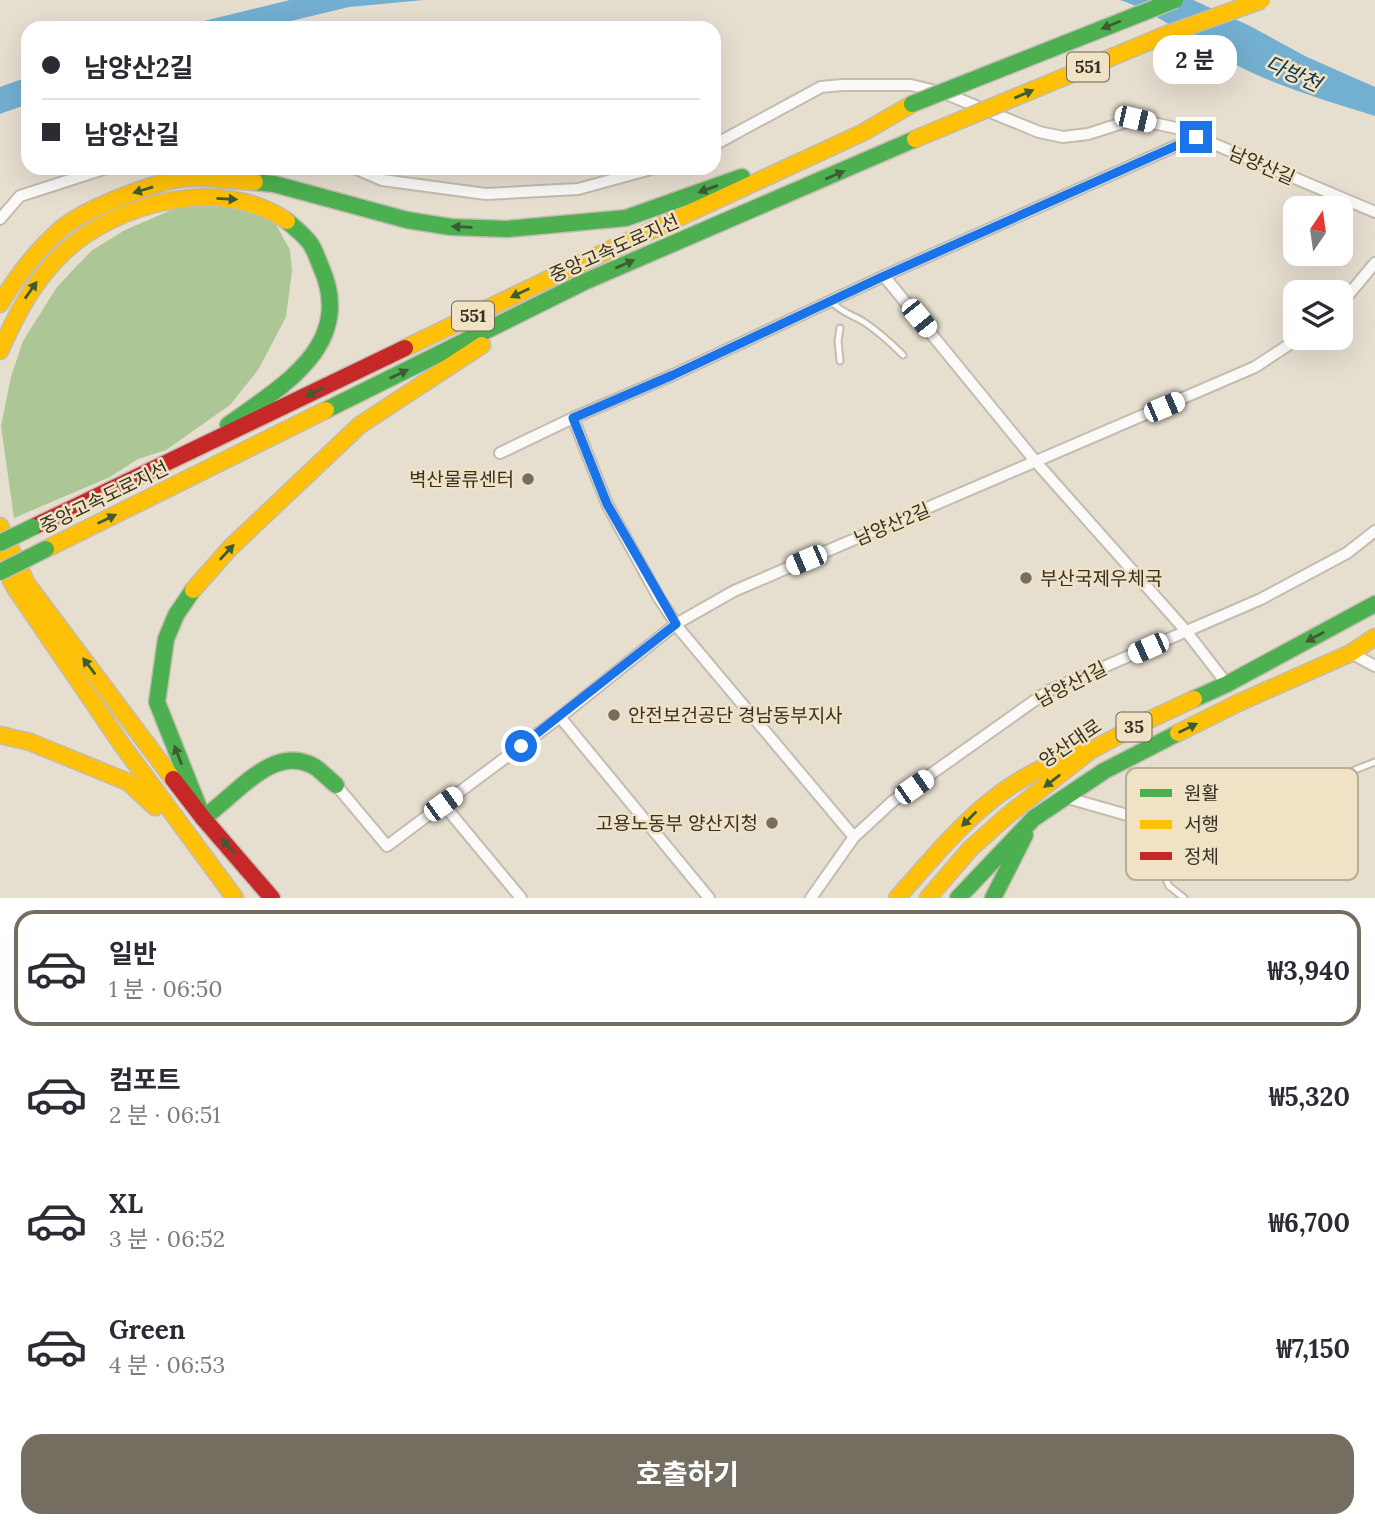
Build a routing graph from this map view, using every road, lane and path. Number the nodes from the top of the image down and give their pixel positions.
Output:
1 (1175, 0) edge
2 (1262, 0) edge
3 (864, 132) junction
4 (1196, 137) junction
5 (721, 141) edge
6 (85, 175) edge
7 (370, 175) edge
8 (629, 175) edge
9 (1375, 212) edge
10 (0, 219) edge
11 (1375, 263) edge
12 (884, 276) junction
13 (584, 282) junction
14 (1353, 289) edge
15 (831, 301) junction
16 (0, 303) edge
17 (840, 328) dead end
18 (1283, 349) edge
19 (0, 351) edge
20 (904, 355) dead end
21 (840, 361) dead end
22 (573, 418) junction
23 (194, 451) junction
24 (500, 453) dead end
25 (1036, 462) junction
26 (0, 526) edge
27 (1375, 531) edge
28 (0, 543) edge
29 (0, 559) edge
30 (0, 572) edge
31 (1375, 604) edge
32 (676, 624) junction
33 (1186, 631) junction
34 (1375, 637) edge
35 (1351, 653) junction
36 (1375, 666) edge
37 (1227, 684) junction
38 (560, 717) junction
39 (0, 734) edge
40 (1090, 751) junction
41 (1375, 762) edge
42 (1358, 769) edge
43 (336, 785) joint
44 (1064, 797) junction
45 (443, 804) junction
46 (1126, 815) edge
47 (203, 818) junction
48 (1034, 818) junction
49 (184, 833) junction
50 (854, 837) junction
51 (1166, 880) edge
52 (235, 898) edge
53 (272, 898) edge
54 (521, 898) edge
55 (709, 898) edge
56 (811, 898) edge
57 (897, 898) edge
58 (928, 898) edge
59 (958, 898) edge
60 (993, 898) edge
61 (1184, 898) edge

1 -> 3 main road, 중앙고속도로지선 / 551, bridge
13 -> 2 main road, 중앙고속도로지선 / 551, bridge
3 -> 16 main road
3 -> 23 main road, 중앙고속도로지선 / 551
4 - 5 street, 남양산길
4 - 9 street, 남양산길
4 - 12 street
6 - 10 street
7 - 8 street
11 - 14 street
12 - 15 street
12 - 25 street
30 -> 13 main road, 중앙고속도로지선 / 551, bridge
47 -> 13 main road
15 - 20 lane
15 - 22 street
17 - 21 lane
18 - 25 street, 남양산2길
19 -> 23 main road
22 - 24 street
22 - 32 street
23 - 28 main road, 중앙고속도로지선 / 551, bridge
25 - 32 street, 남양산2길
25 - 33 street
47 -> 26 main road
27 - 33 street, 남양산1길
29 - 49 main road
31 -> 37 main road, 양산대로 / 35
32 - 38 street, 남양산2길
32 - 50 street
33 - 37 street
33 - 50 street, 남양산1길
34 - 35 main road, 35
35 - 36 street
44 -> 35 main road, 35
37 - 40 main road, 양산대로 / 35
38 - 45 street, 남양산2길
38 - 55 street
39 - 49 main road
40 -> 57 main road
40 -> 58 main road, 양산대로 / 35
41 - 42 lane
43 - 45 street, 남양산2길
43 - 47 main road
44 - 46 street
44 - 48 main road, 35
45 - 54 street
53 -> 47 main road
48 - 59 main road, 35
48 - 60 main road
49 - 52 main road
50 - 56 street, 남양산1길
51 - 61 lane

